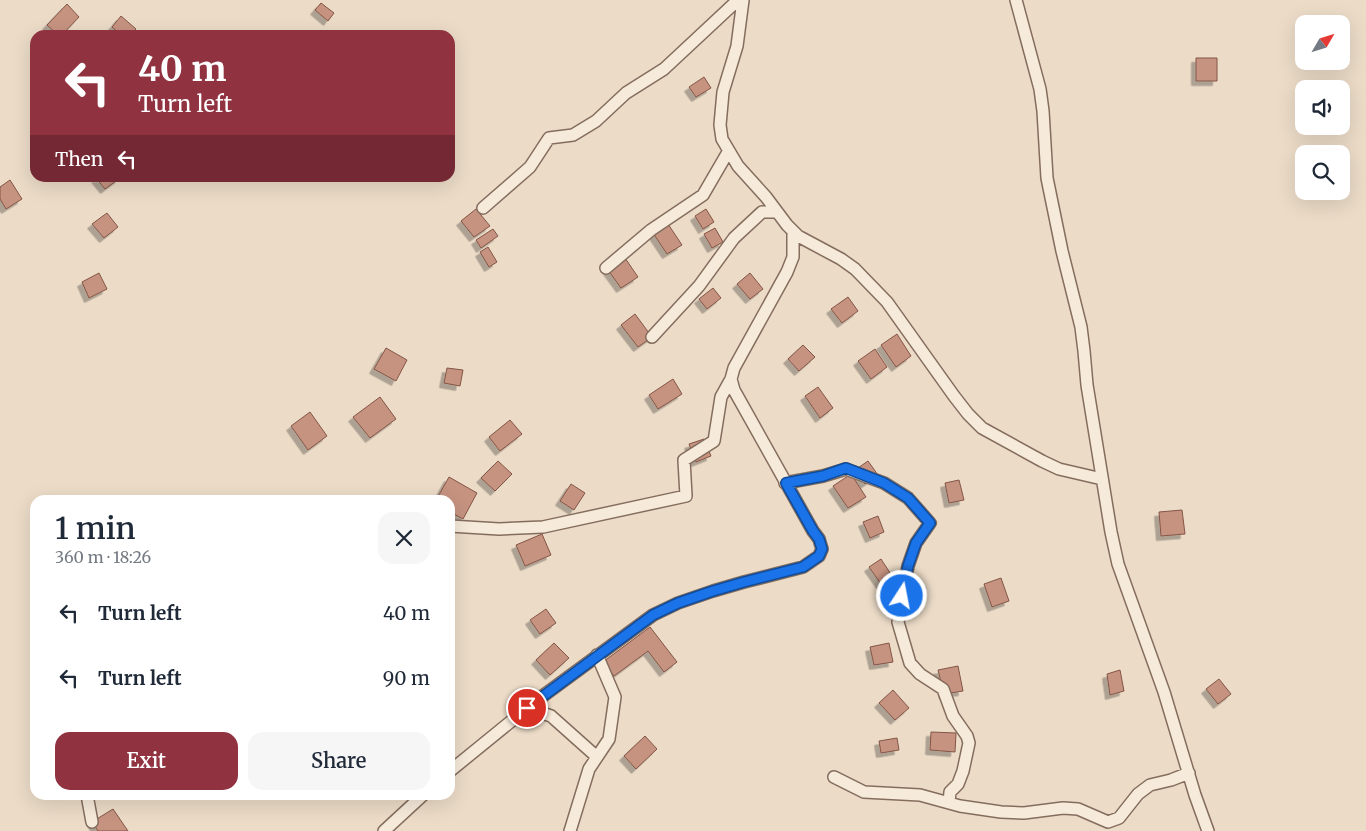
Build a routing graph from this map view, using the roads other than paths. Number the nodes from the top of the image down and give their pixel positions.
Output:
1 (738, 0) edge
2 (743, 0) edge
3 (1016, 0) edge
4 (728, 152) junction
5 (483, 208) dead end
6 (776, 212) junction
7 (793, 232) junction
8 (606, 268) dead end
9 (652, 337) dead end
10 (731, 379) junction
11 (1102, 480) junction
12 (786, 483) junction
13 (455, 526) edge
14 (597, 655) junction
15 (527, 708) junction
16 (597, 757) junction
17 (455, 766) edge
18 (1189, 773) junction
19 (834, 777) dead end
20 (88, 800) edge
21 (418, 800) edge
22 (949, 802) junction
23 (92, 822) dead end
24 (384, 831) edge
25 (570, 831) edge
26 (1208, 831) edge

1 - 5 street
2 - 4 street
3 - 11 street
4 - 6 street
4 - 8 street
6 - 7 street
6 - 9 street
7 - 10 street
7 - 11 street
10 - 12 street
10 - 13 street
11 - 18 street
12 - 14 street
12 - 22 street
14 - 15 street
14 - 16 street
15 - 16 street
15 - 17 street
16 - 25 street
18 - 22 street
18 - 26 street
19 - 22 street
20 - 23 street
21 - 24 street

